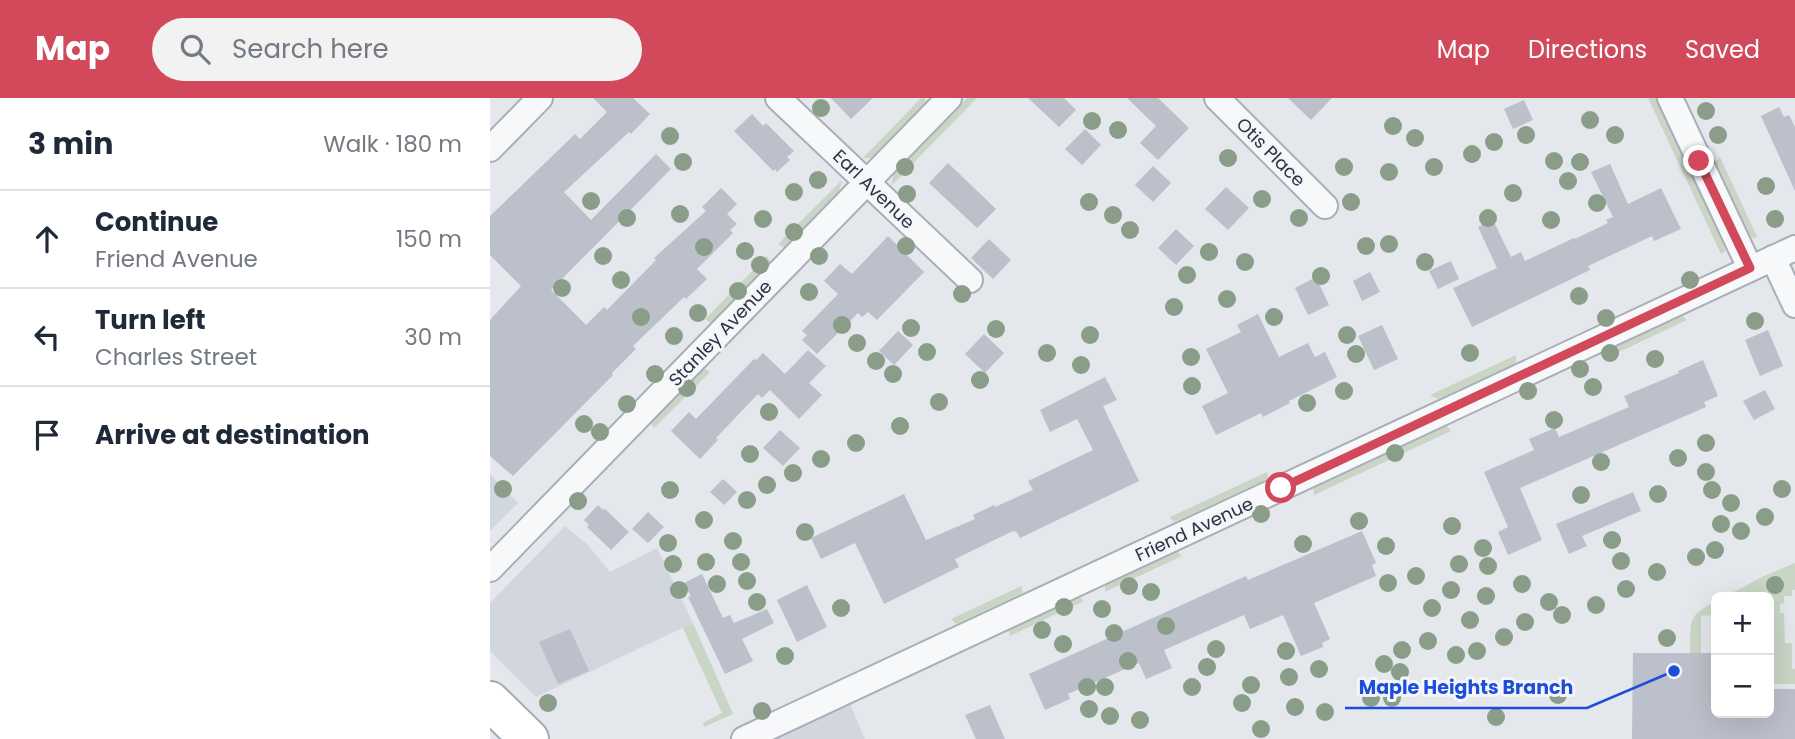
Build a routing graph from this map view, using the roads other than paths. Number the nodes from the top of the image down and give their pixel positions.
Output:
1 (540, 98) edge
2 (778, 98) edge
3 (949, 98) edge
4 (1217, 98) edge
5 (1670, 98) edge
6 (490, 149) edge
7 (867, 183) junction
8 (1325, 206) dead end
9 (1784, 253) edge
10 (1750, 268) junction
11 (970, 280) dead end
12 (1795, 304) edge
13 (490, 569) edge
14 (490, 701) edge
15 (529, 739) edge
16 (744, 739) edge

1 - 6 street
2 - 7 street, Earl Avenue
3 - 7 street, Stanley Avenue
4 - 8 street, Otis Place
5 - 10 street
7 - 11 street, Earl Avenue
7 - 13 street, Stanley Avenue
9 - 10 street, Friend Avenue
9 - 12 street
10 - 16 street, Friend Avenue
14 - 15 main road

